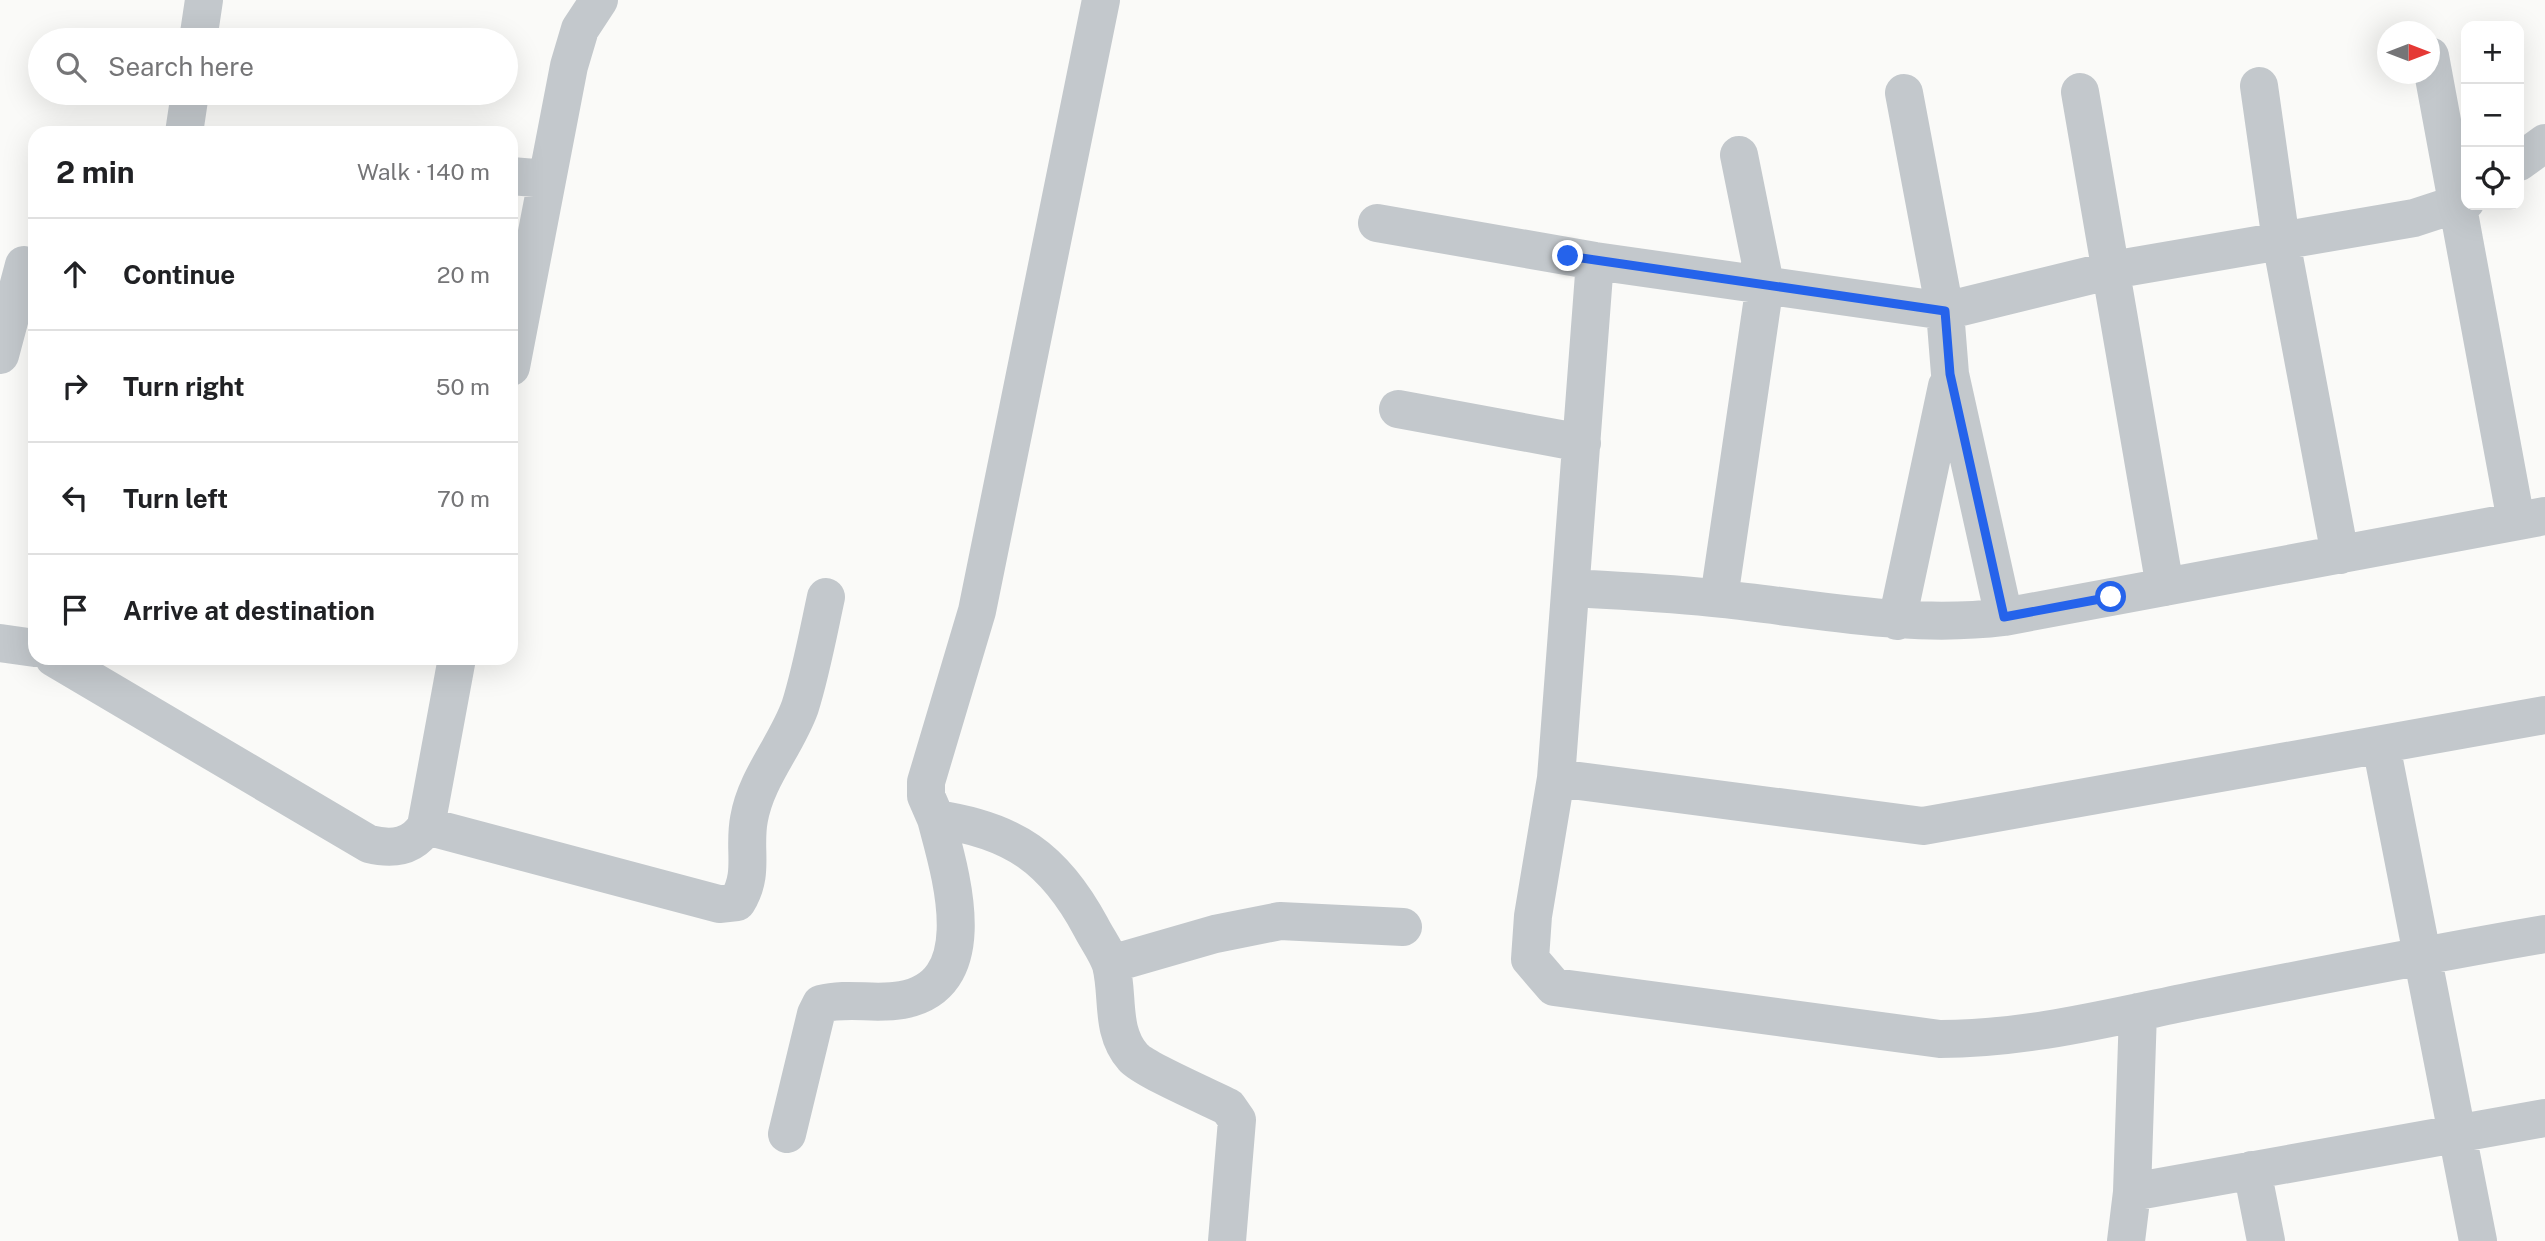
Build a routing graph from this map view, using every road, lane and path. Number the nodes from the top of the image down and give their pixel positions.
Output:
1 (204, 0) edge
2 (599, 0) edge
3 (1101, 0) edge
4 (200, 28) edge
5 (2436, 84) edge
6 (2259, 86) dead end
7 (2080, 92) dead end
8 (1904, 93) dead end
9 (188, 105) edge
10 (185, 126) edge
11 (2545, 143) edge
12 (1739, 155) dead end
13 (2524, 158) edge
14 (529, 177) edge
15 (2461, 203) edge
16 (2463, 210) edge
17 (1377, 223) dead end
18 (2281, 241) junction
19 (1595, 261) junction
20 (24, 265) dead end
21 (2112, 270) junction
22 (1765, 284) junction
23 (518, 292) edge
24 (1945, 311) junction
25 (0, 355) edge
26 (1950, 374) junction
27 (1398, 409) dead end
28 (1583, 443) junction
29 (2531, 519) edge
30 (2340, 555) junction
31 (2165, 587) junction
32 (1573, 588) junction
33 (827, 597) dead end
34 (1719, 598) junction
35 (2004, 617) junction
36 (1897, 621) junction
37 (0, 643) edge
38 (28, 647) edge
39 (66, 665) edge
40 (456, 665) edge
41 (2545, 715) edge
42 (2381, 745) junction
43 (1556, 778) junction
44 (936, 819) junction
45 (426, 826) junction
46 (1403, 927) dead end
47 (2545, 934) edge
48 (2422, 955) junction
49 (1111, 964) junction
50 (2138, 1012) junction
51 (2545, 1118) edge
52 (2457, 1132) junction
53 (788, 1134) dead end
54 (2252, 1170) junction
55 (2132, 1192) junction
56 (1227, 1241) edge
57 (2126, 1241) edge
58 (2266, 1241) edge
59 (2478, 1241) edge

1 - 4 street
2 - 14 street
3 - 44 street
5 - 15 street
6 - 18 street
7 - 21 street
8 - 24 street
9 - 10 street
11 - 13 street
12 - 22 street
14 - 23 street
15 - 18 street
16 - 29 street
17 - 19 street
18 - 21 street
18 - 30 street
19 - 22 street
19 - 28 street
20 - 25 street
21 - 24 street
21 - 31 street
22 - 24 street
22 - 34 street
24 - 26 street
26 - 35 street
26 - 36 street
27 - 28 street
28 - 32 street
29 - 30 street
30 - 31 street
31 - 35 street
32 - 34 street
32 - 43 street
33 - 45 street
34 - 36 street
35 - 36 street
37 - 38 street
39 - 45 street
40 - 45 street
41 - 42 street
42 - 43 street
42 - 48 street
43 - 50 street
44 - 49 street
44 - 53 street
46 - 49 street
47 - 48 street
48 - 50 street
48 - 52 street
49 - 56 street
50 - 55 street
51 - 52 street
52 - 54 street
52 - 59 street
54 - 55 street
54 - 58 street
55 - 57 street

